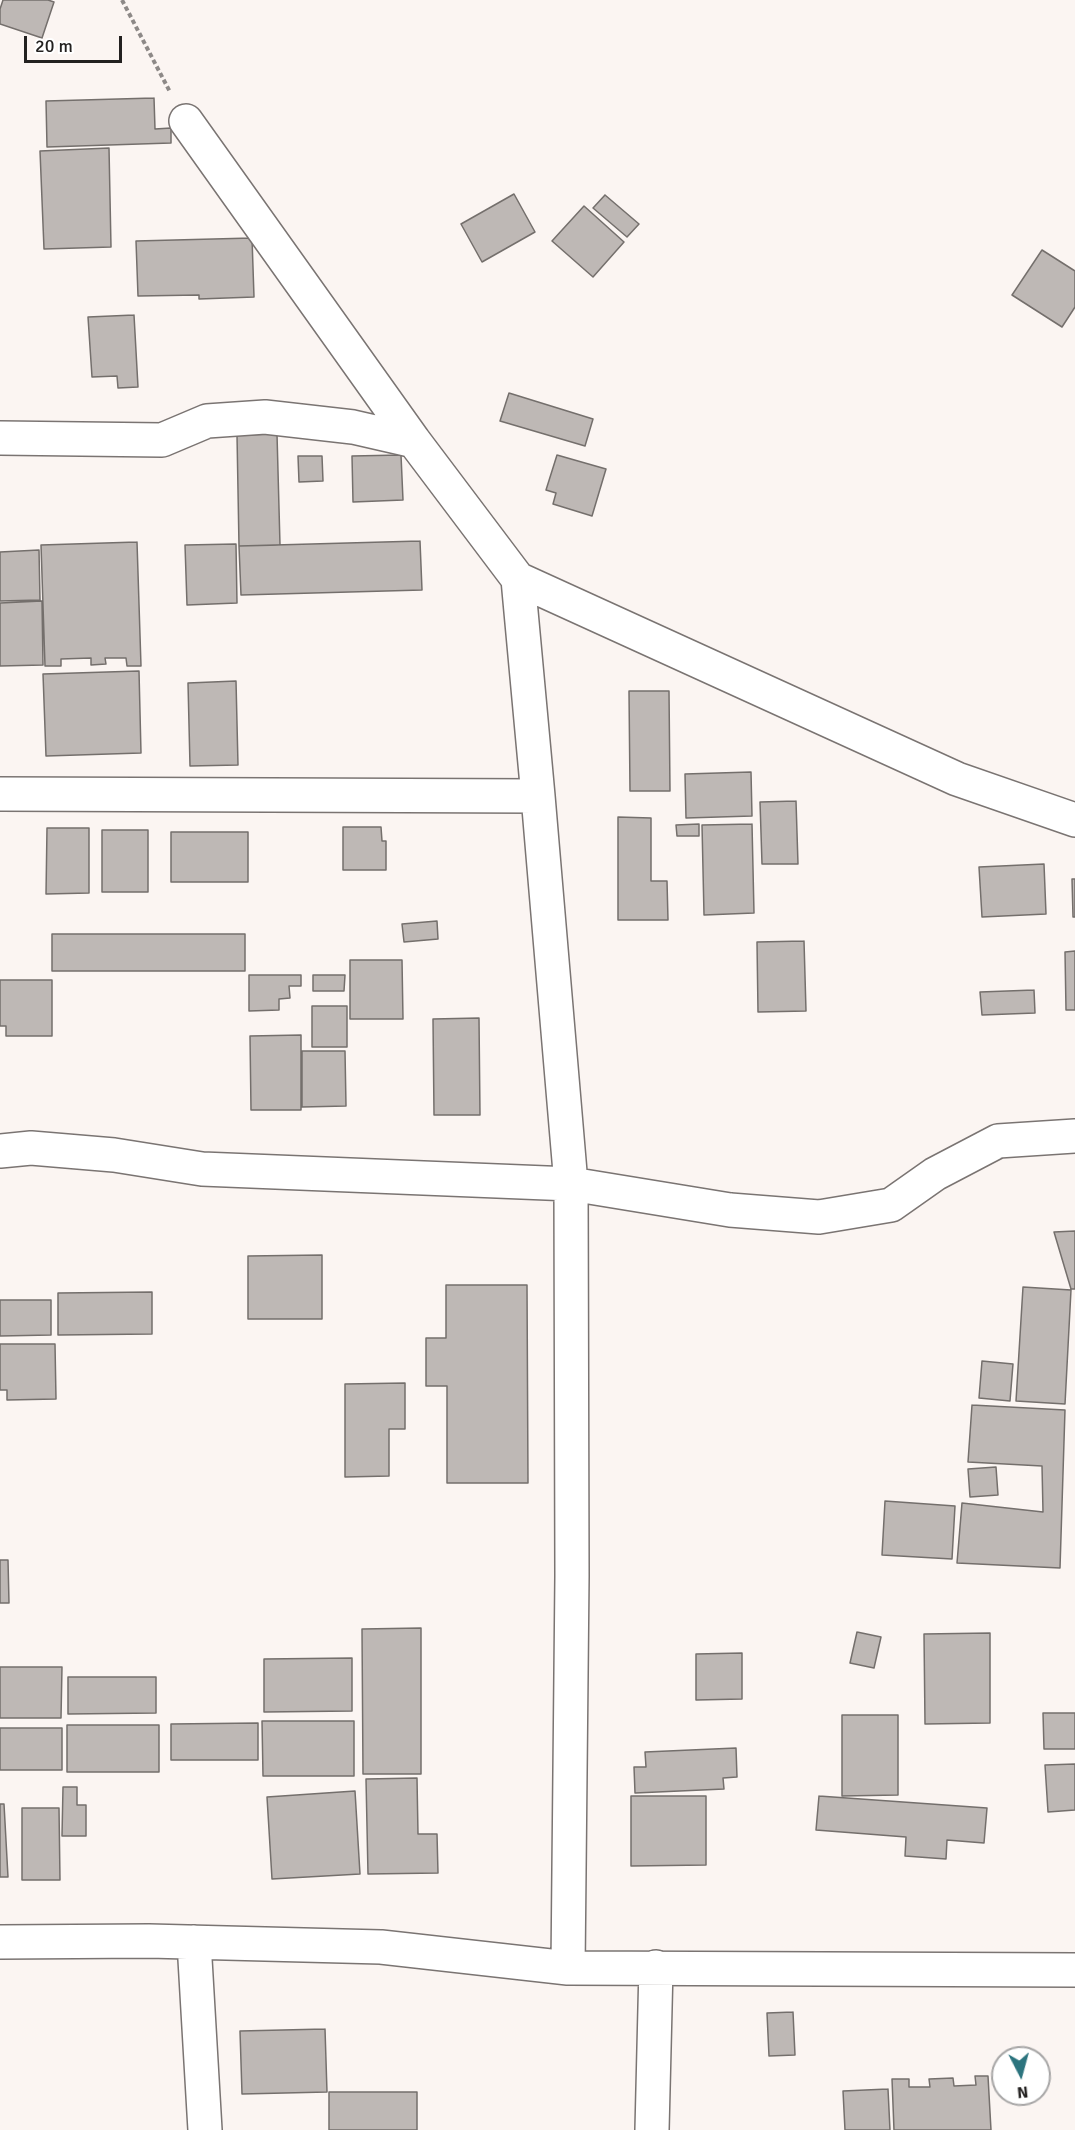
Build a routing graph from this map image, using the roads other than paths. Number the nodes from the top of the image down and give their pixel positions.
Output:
1 (186, 121) road end
2 (0, 438) edge
3 (414, 441) junction
4 (518, 579) junction
5 (0, 794) edge
6 (538, 796) junction
7 (1075, 820) edge
8 (1075, 1136) edge
9 (0, 1151) edge
10 (571, 1184) junction
11 (0, 1942) edge
12 (194, 1942) junction
13 (656, 1967) junction
14 (568, 1968) junction
15 (1075, 1970) edge
16 (205, 2130) edge
17 (652, 2130) edge

1 - 3 street
2 - 3 street
3 - 4 street
4 - 6 street
4 - 7 street
5 - 6 street
6 - 10 street
8 - 10 street
9 - 10 street
10 - 14 street
11 - 12 street
12 - 14 street
12 - 16 street
13 - 14 street
13 - 15 street
13 - 17 street

